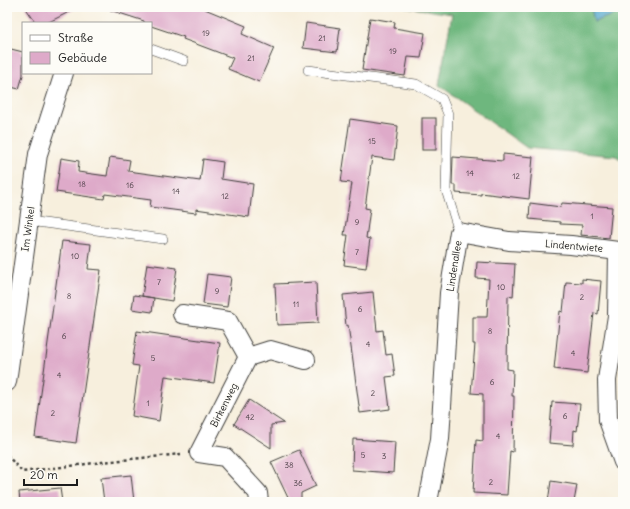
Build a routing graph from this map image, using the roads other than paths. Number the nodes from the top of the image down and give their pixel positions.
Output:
1 (152, 49) edge
2 (184, 61) dead end
3 (308, 70) dead end
4 (67, 75) edge
5 (29, 221) junction
6 (459, 232) junction
7 (163, 239) dead end
8 (182, 314) dead end
9 (619, 326) edge
10 (248, 357) junction
11 (306, 360) dead end
12 (7, 382) edge
13 (623, 462) edge
14 (258, 502) edge
15 (428, 502) edge

1 - 2 lane
3 - 6 lane, Lindenallee
4 - 5 street, Im Winkel
5 - 7 lane
5 - 12 street, Im Winkel
6 - 9 street, Lindentwiete
6 - 15 street, Lindenallee
8 - 10 street
9 - 13 street, Lindentwiete
10 - 11 street
10 - 14 street, Birkenweg

